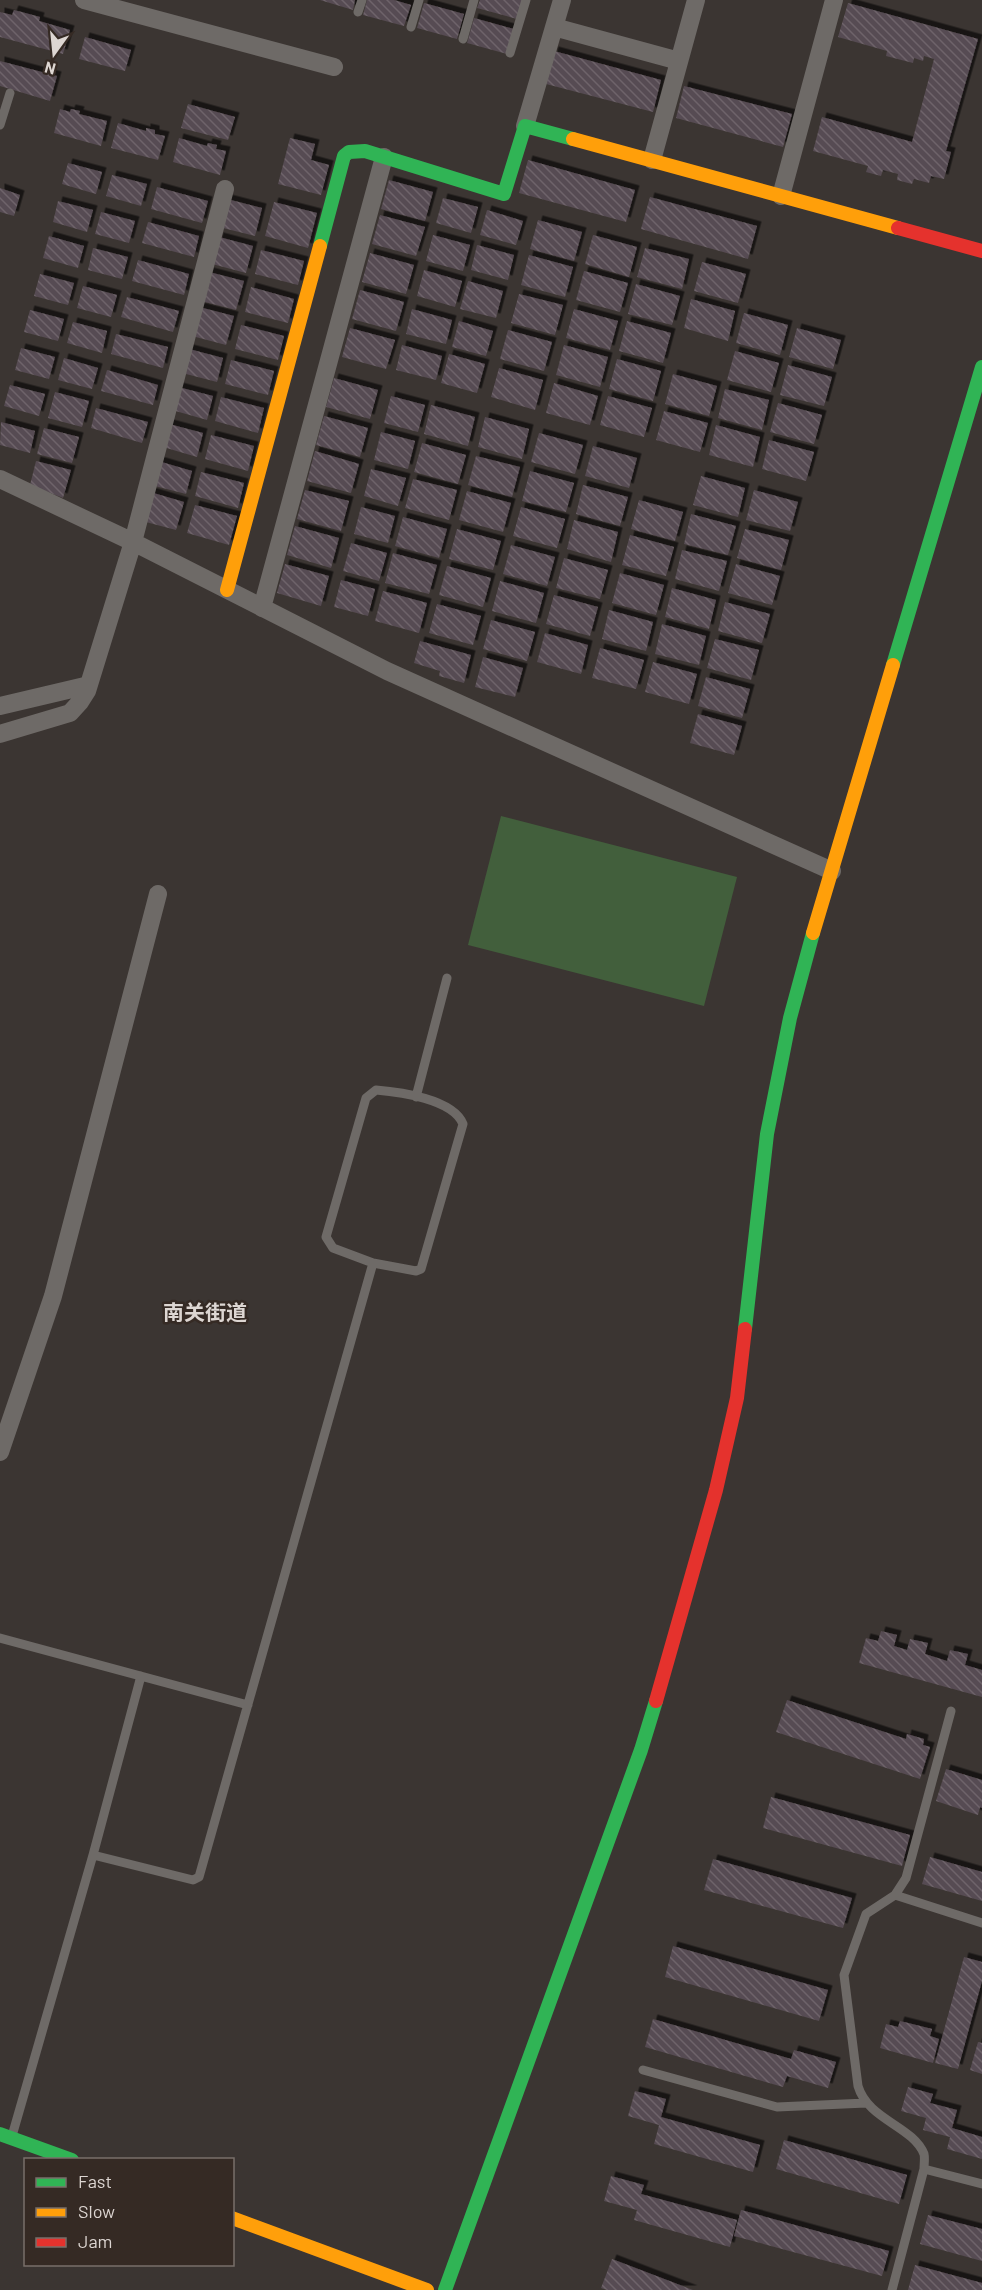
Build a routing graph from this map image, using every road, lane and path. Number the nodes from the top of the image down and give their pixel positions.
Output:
1 (84, 0) edge
2 (362, 0) edge
3 (419, 0) edge
4 (474, 0) edge
5 (526, 0) edge
6 (562, 0) edge
7 (696, 0) edge
8 (834, 0) edge
9 (358, 12) dead end
10 (411, 27) dead end
11 (554, 27) junction
12 (463, 39) dead end
13 (510, 53) dead end
14 (679, 62) junction
15 (334, 68) dead end
16 (10, 93) dead end
17 (0, 125) edge
18 (525, 126) junction
19 (384, 157) junction
20 (651, 160) junction
21 (225, 189) dead end
22 (781, 196) junction
23 (982, 250) edge
24 (982, 367) edge
25 (0, 479) edge
26 (133, 542) junction
27 (227, 590) junction
28 (262, 608) junction
29 (88, 685) junction
30 (0, 706) edge
31 (0, 734) edge
32 (832, 871) junction
33 (158, 894) dead end
34 (447, 978) dead end
35 (416, 1097) junction
36 (373, 1263) junction
37 (0, 1452) edge
38 (0, 1638) edge
39 (141, 1676) junction
40 (248, 1705) junction
41 (951, 1711) dead end
42 (93, 1855) junction
43 (895, 1895) junction
44 (982, 1923) edge
45 (643, 2070) dead end
46 (866, 2103) junction
47 (6, 2136) edge
48 (66, 2158) edge
49 (924, 2169) junction
50 (982, 2184) edge
51 (234, 2219) edge
52 (428, 2290) edge
53 (445, 2290) edge
54 (891, 2290) edge

1 - 15 street
2 - 9 lane
3 - 10 lane
4 - 12 lane
5 - 13 lane
6 - 11 street
7 - 14 street
8 - 22 street
11 - 14 street
11 - 18 street
14 - 20 street
16 - 17 lane
18 - 19 street
18 - 20 street
19 - 27 street
19 - 28 street
20 - 22 street
21 - 26 street
22 - 23 street
24 - 32 street
25 - 26 street
26 - 27 street
26 - 29 street
27 - 28 street
28 - 32 street
29 - 30 street
29 - 31 street
32 - 53 street
33 - 37 street
34 - 35 lane
35 - 36 lane
35 - 36 lane
36 - 40 lane
38 - 39 lane
39 - 40 lane
39 - 42 lane
40 - 42 lane
41 - 43 lane
42 - 47 lane
43 - 44 lane
43 - 46 lane
45 - 46 lane
46 - 49 lane
47 - 48 street
49 - 50 lane
49 - 54 lane
51 - 52 street

